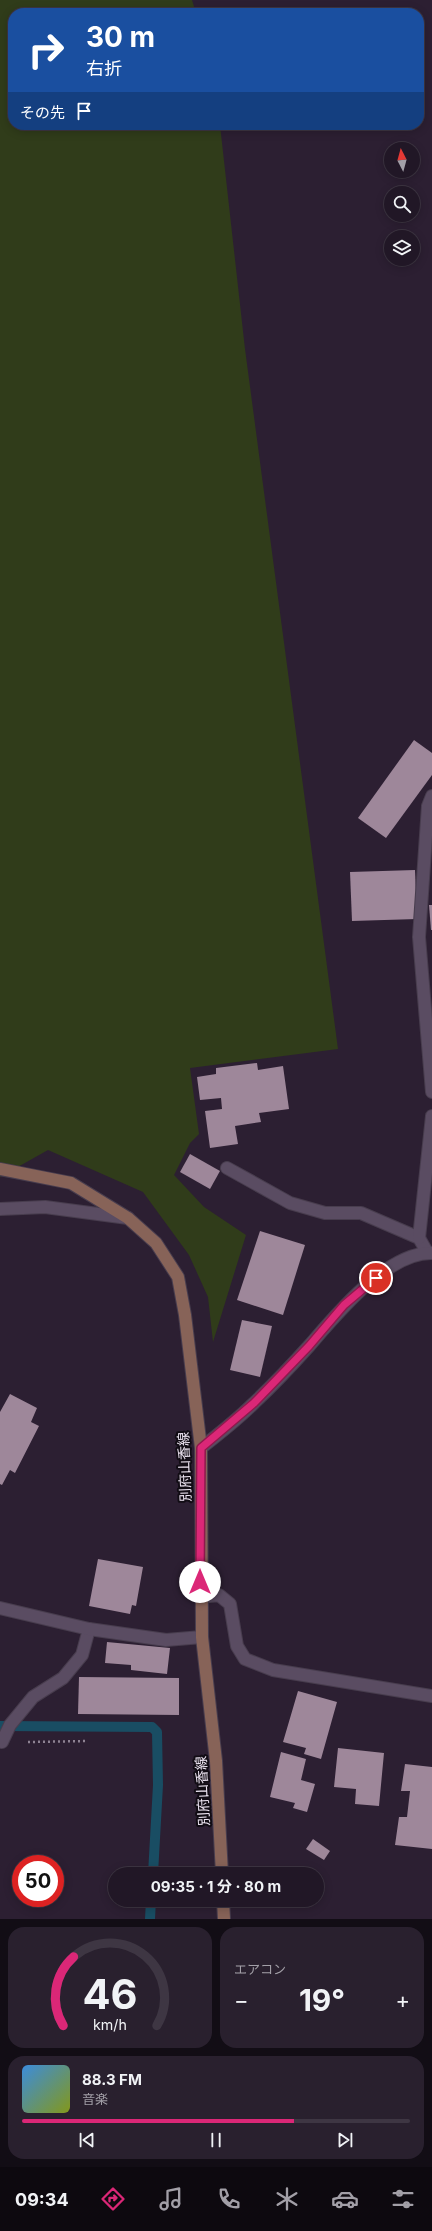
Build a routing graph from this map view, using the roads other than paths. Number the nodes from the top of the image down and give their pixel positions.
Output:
1 (432, 796) edge
2 (432, 1092) edge
3 (432, 1116) edge
4 (228, 1168) dead end
5 (0, 1169) edge
6 (0, 1209) edge
7 (128, 1218) junction
8 (419, 1238) junction
9 (429, 1252) edge
10 (201, 1448) junction
11 (200, 1597) junction
12 (0, 1608) edge
13 (89, 1629) junction
14 (202, 1637) junction
15 (432, 1696) edge
16 (2, 1742) road end
17 (222, 1867) edge
18 (223, 1907) edge
19 (224, 1919) edge

1 - 2 street
3 - 8 street
4 - 8 street
5 - 7 main road, 別府山香線
6 - 7 street
7 - 10 main road, 別府山香線
8 - 9 street
9 - 10 street
10 - 11 main road, 別府山香線
11 - 14 main road, 別府山香線
11 - 15 street
12 - 13 street
13 - 14 street
13 - 16 street
14 - 17 main road, 別府山香線
18 - 19 main road

